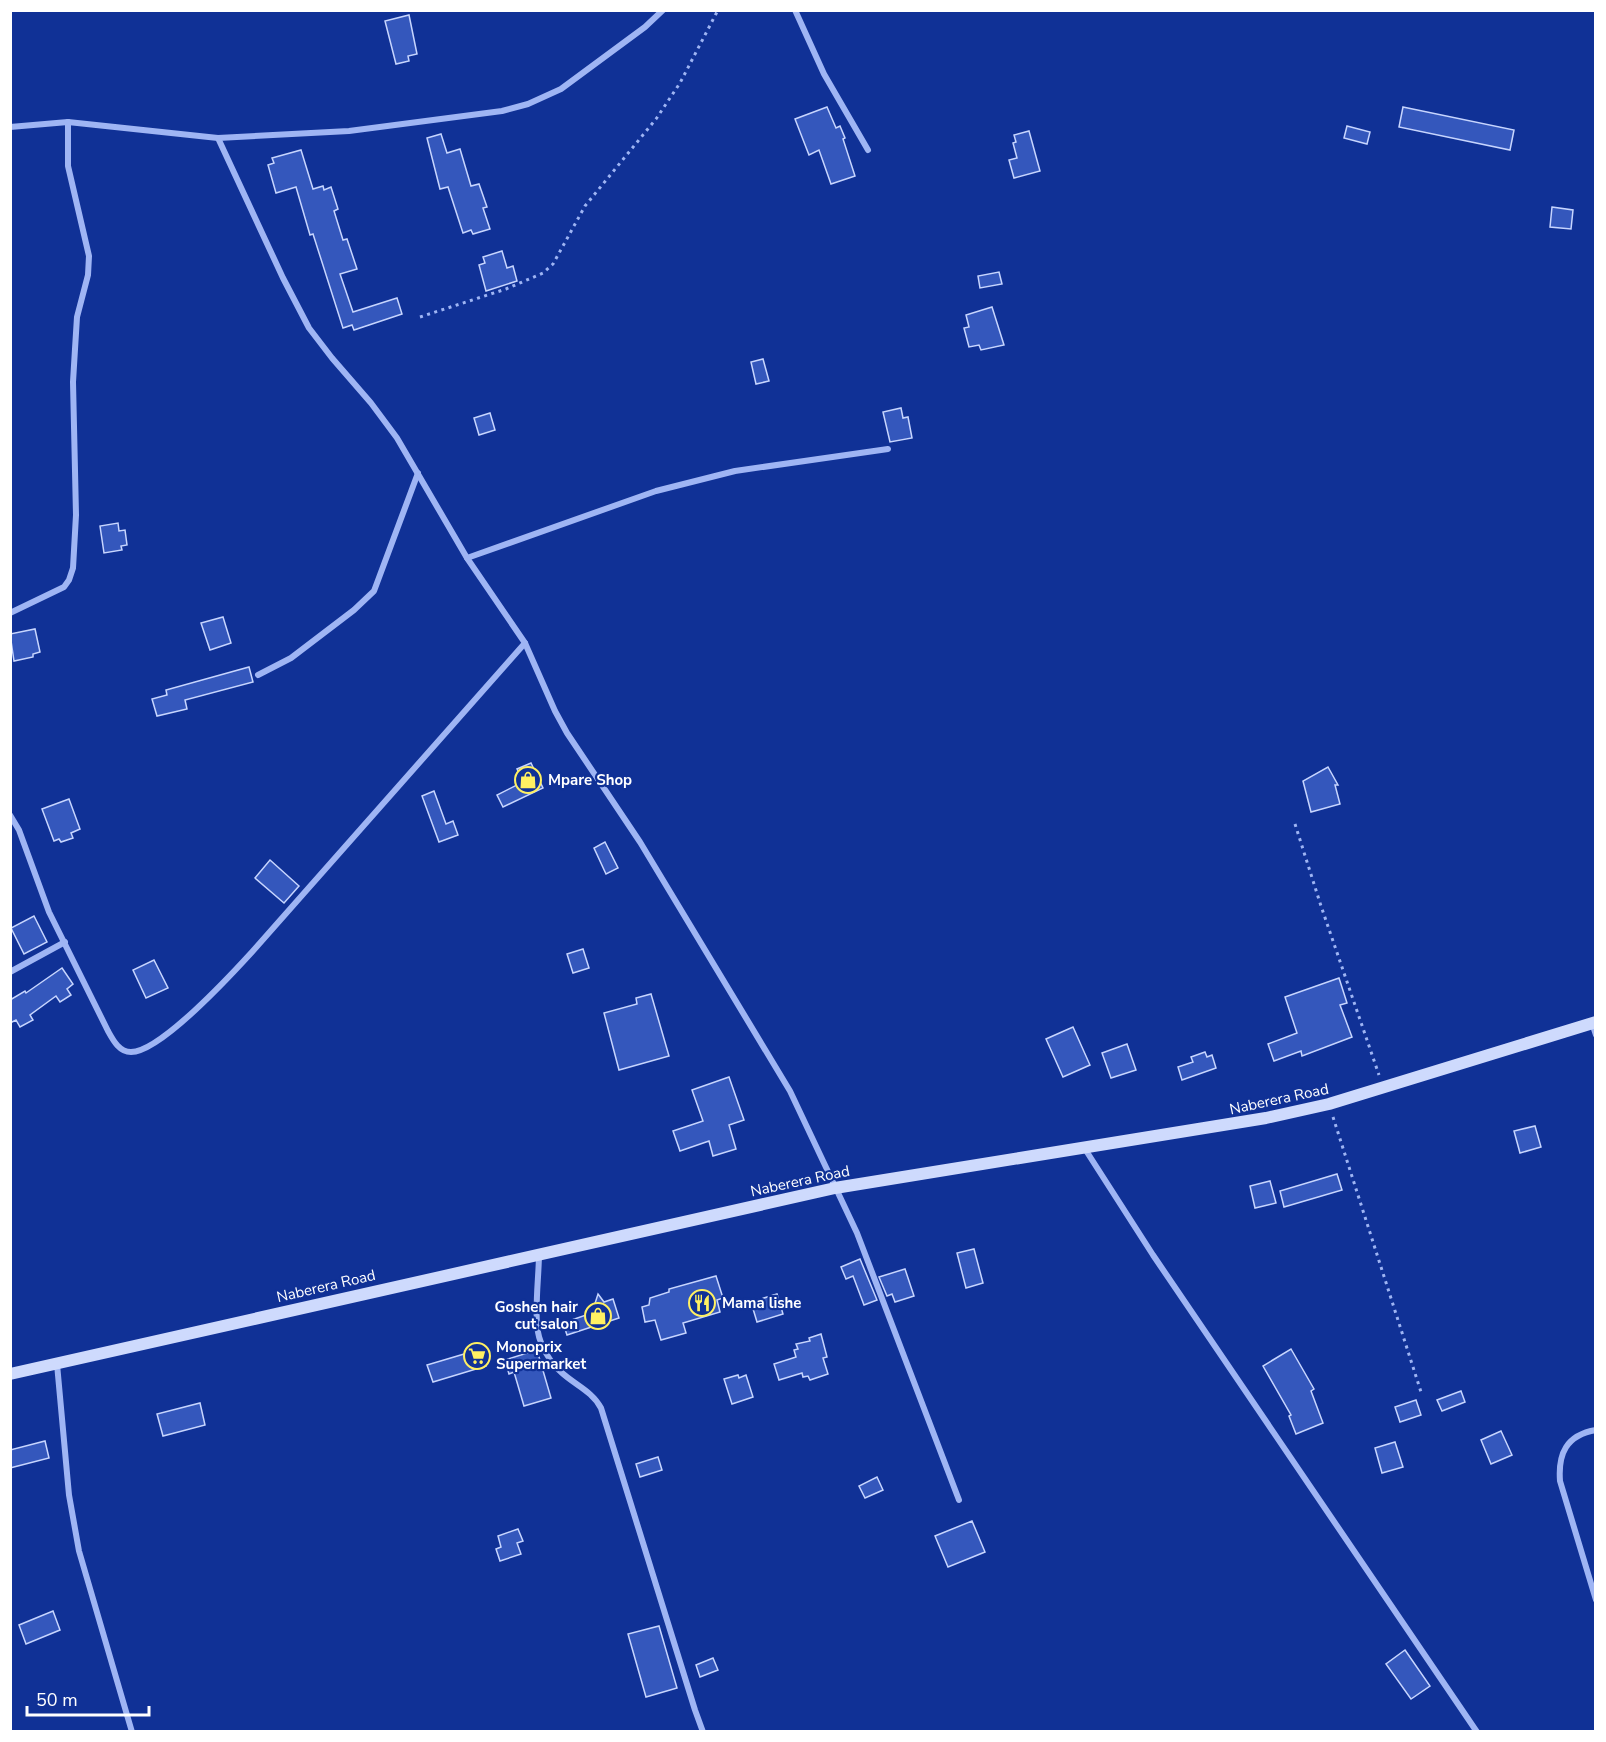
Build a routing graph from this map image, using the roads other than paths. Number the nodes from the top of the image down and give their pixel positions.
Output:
1 (663, 10) edge
2 (795, 10) edge
3 (68, 122) junction
4 (10, 128) edge
5 (218, 138) junction
6 (867, 150) dead end
7 (888, 449) dead end
8 (418, 473) junction
9 (467, 558) junction
10 (10, 612) edge
11 (525, 643) junction
12 (258, 675) dead end
13 (10, 815) edge
14 (65, 942) junction
15 (10, 972) edge
16 (1594, 1027) edge
17 (1085, 1149) junction
18 (836, 1188) junction
19 (539, 1253) junction
20 (57, 1363) junction
21 (10, 1374) edge
22 (1596, 1430) edge
23 (959, 1500) dead end
24 (1596, 1600) edge
25 (132, 1731) edge
26 (703, 1731) edge
27 (1477, 1731) edge

1 - 5 street
2 - 6 street
3 - 4 street
3 - 5 street
3 - 10 street
5 - 8 street
7 - 9 street
8 - 9 street
8 - 12 street
9 - 11 street
11 - 14 street
11 - 18 street
13 - 14 street
14 - 15 street
16 - 17 street, Naberera Road
17 - 18 street, Naberera Road
17 - 27 street
18 - 19 street, Naberera Road
18 - 23 street
19 - 20 street, Naberera Road
19 - 26 street
20 - 21 street, Naberera Road
20 - 25 street
22 - 24 street

